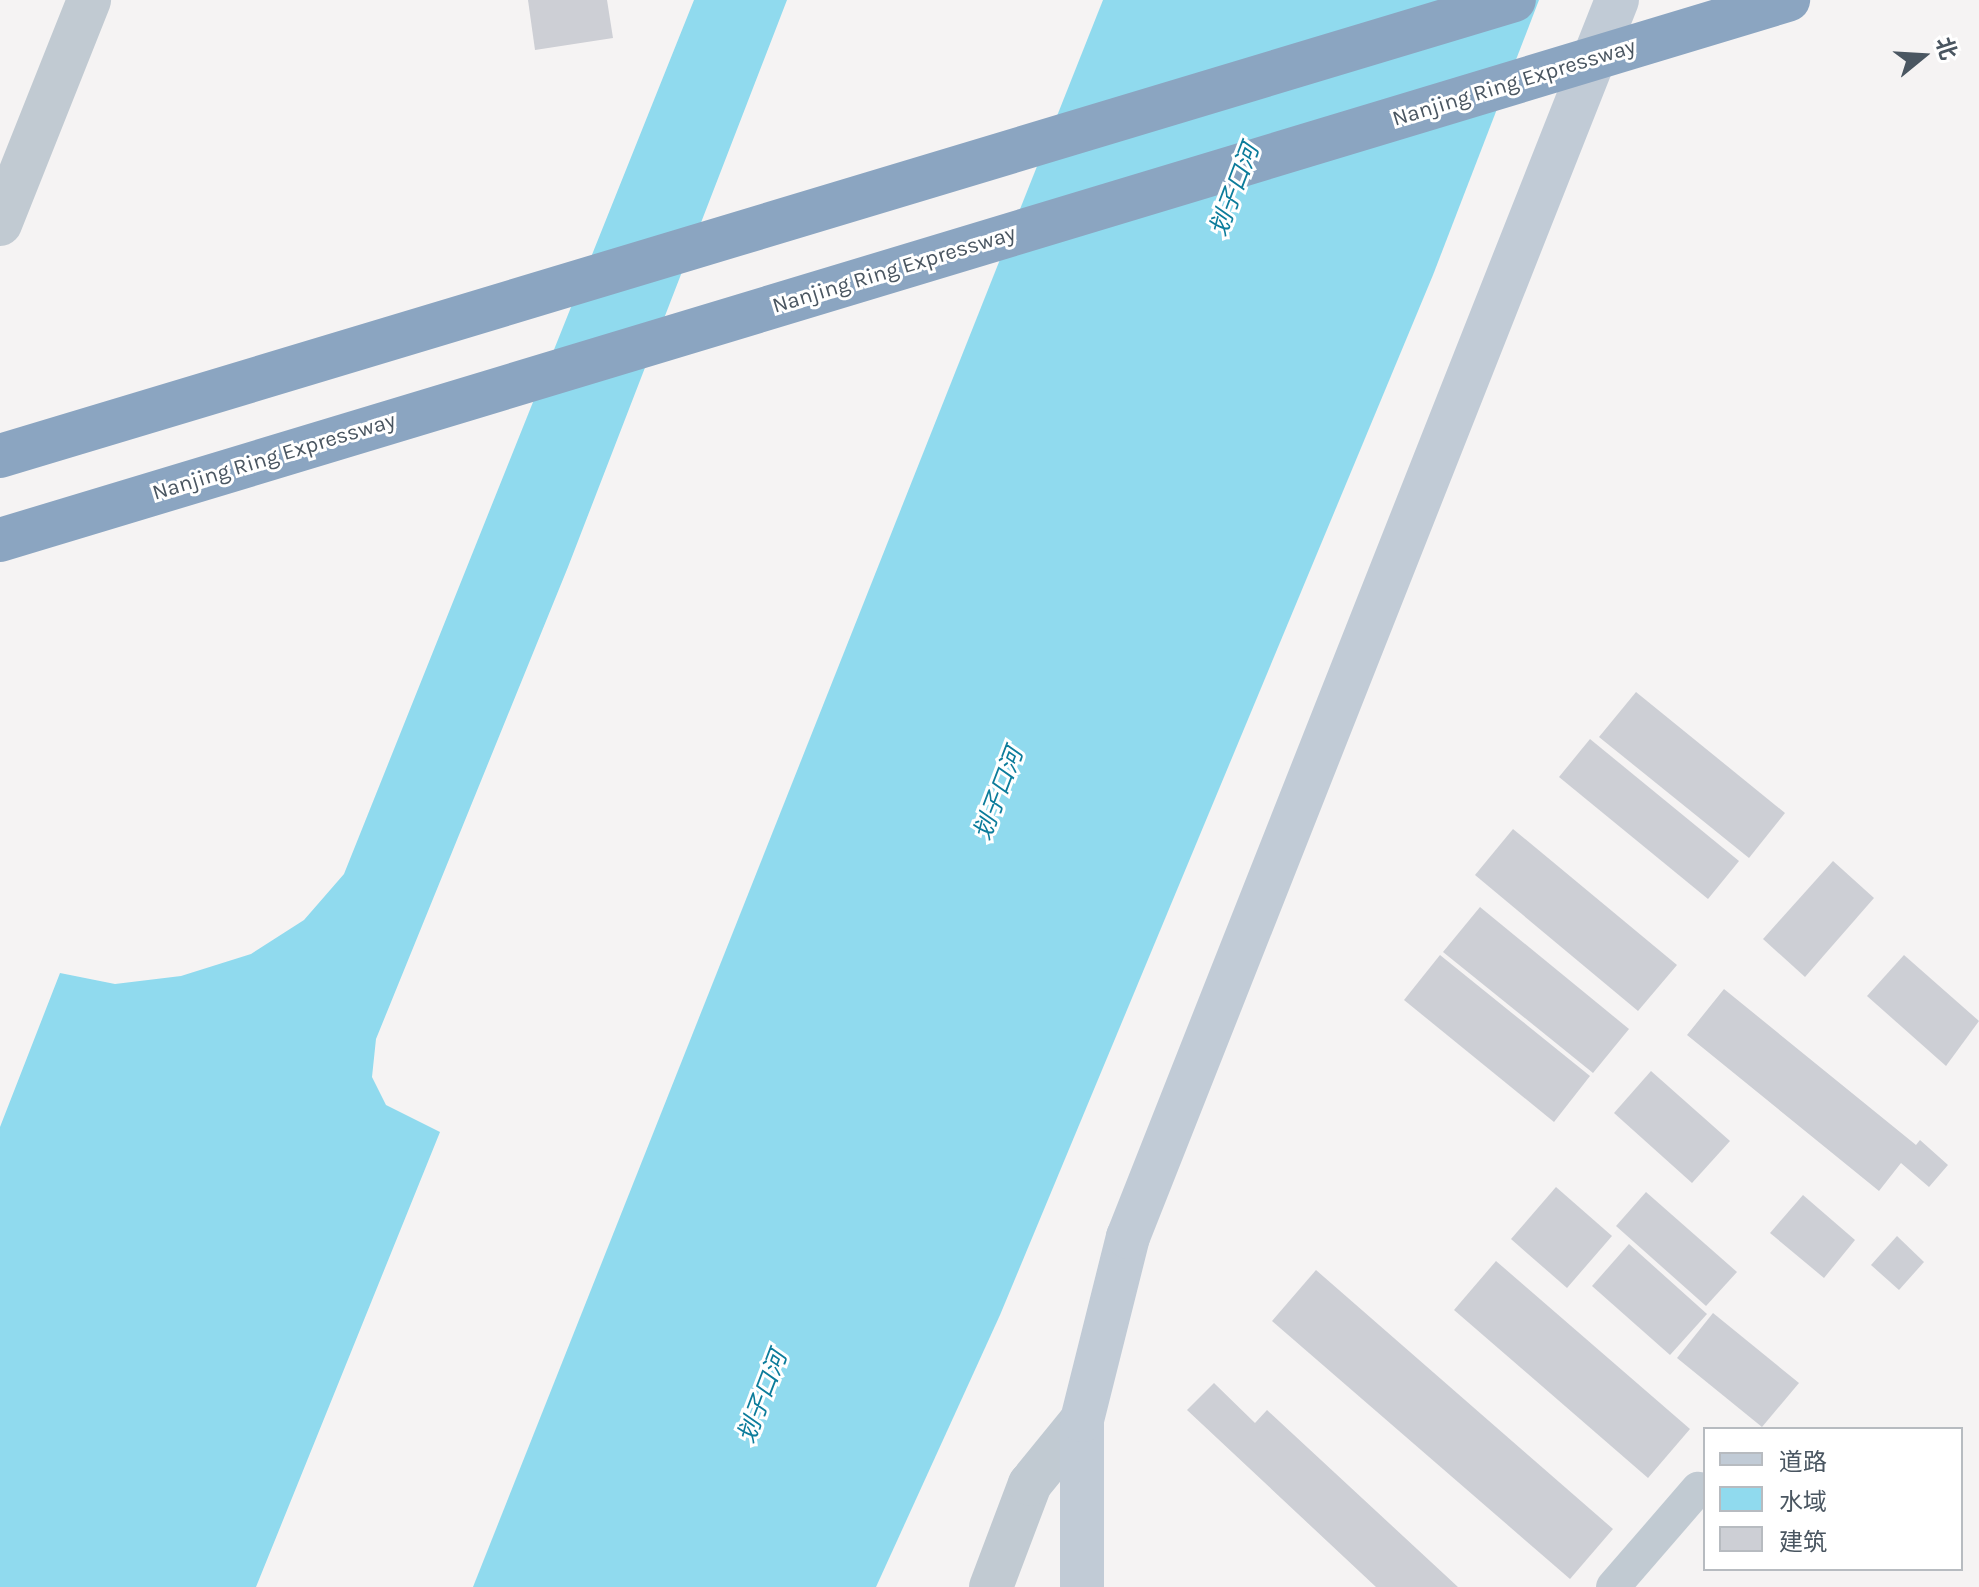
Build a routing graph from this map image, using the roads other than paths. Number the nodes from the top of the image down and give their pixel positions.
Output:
1 (89, 0) edge
2 (1514, 0) edge
3 (1617, 0) edge
4 (1788, 0) edge
5 (0, 224) edge
6 (0, 456) edge
7 (0, 540) edge
8 (1082, 1420) junction
9 (1698, 1489) dead end
10 (991, 1587) edge
11 (1082, 1587) edge
12 (1613, 1587) edge

1 - 5 street
2 - 6 highway
3 - 8 main road
4 - 7 highway, Nanjing Ring Expressway
8 - 10 street
8 - 11 main road
9 - 12 street

